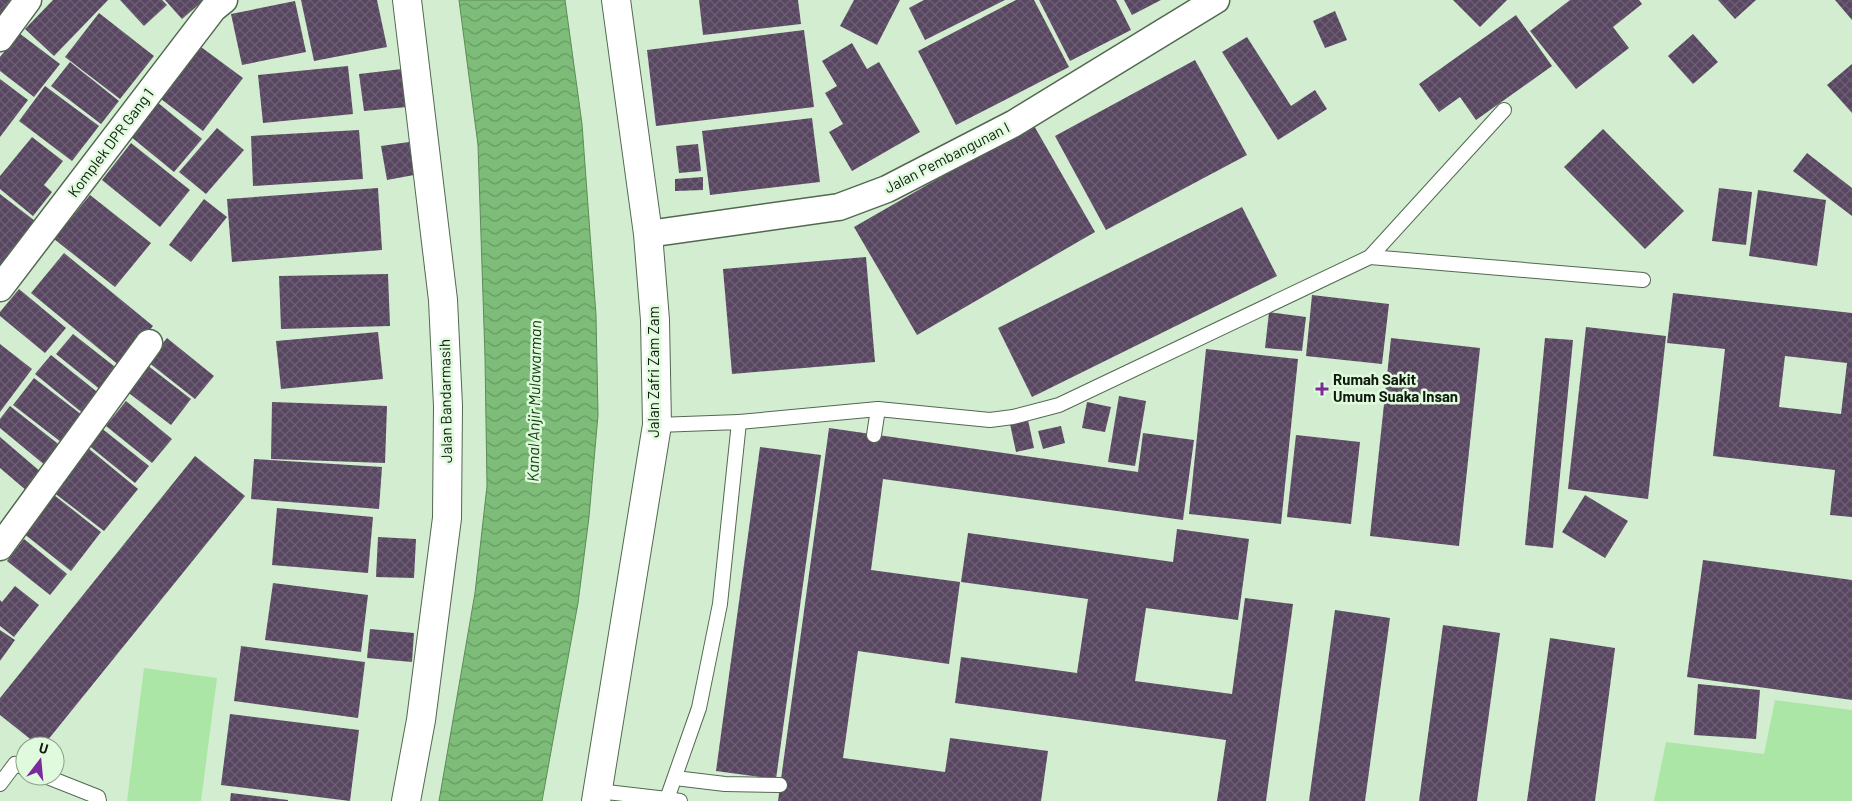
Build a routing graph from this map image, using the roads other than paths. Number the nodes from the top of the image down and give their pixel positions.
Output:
1 (28, 0) edge
2 (224, 0) edge
3 (407, 0) edge
4 (616, 0) edge
5 (1216, 0) edge
6 (0, 38) edge
7 (1504, 110) dead end
8 (648, 234) junction
9 (1370, 257) junction
10 (1643, 280) dead end
11 (0, 288) edge
12 (150, 343) dead end
13 (878, 409) junction
14 (739, 422) junction
15 (657, 426) junction
16 (874, 435) dead end
17 (0, 547) edge
18 (15, 764) edge
19 (675, 778) junction
20 (0, 784) edge
21 (65, 784) edge
22 (780, 785) dead end
23 (597, 796) edge
24 (674, 800) edge
25 (99, 801) edge
26 (406, 801) edge

1 - 6 street
2 - 11 street, Komplek DPR Gang 1
3 - 26 street, Jalan Bandarmasih
4 - 8 street, Jalan Zafri Zam Zam
5 - 8 street, Jalan Pembangunan I
7 - 9 lane
8 - 15 street, Jalan Zafri Zam Zam
9 - 10 lane
9 - 13 lane
12 - 17 street
13 - 14 lane
13 - 16 lane
14 - 15 lane
14 - 19 lane
15 - 23 street, Jalan Zafri Zam Zam
18 - 20 lane
19 - 22 lane
19 - 24 lane
21 - 25 lane
23 - 24 lane

